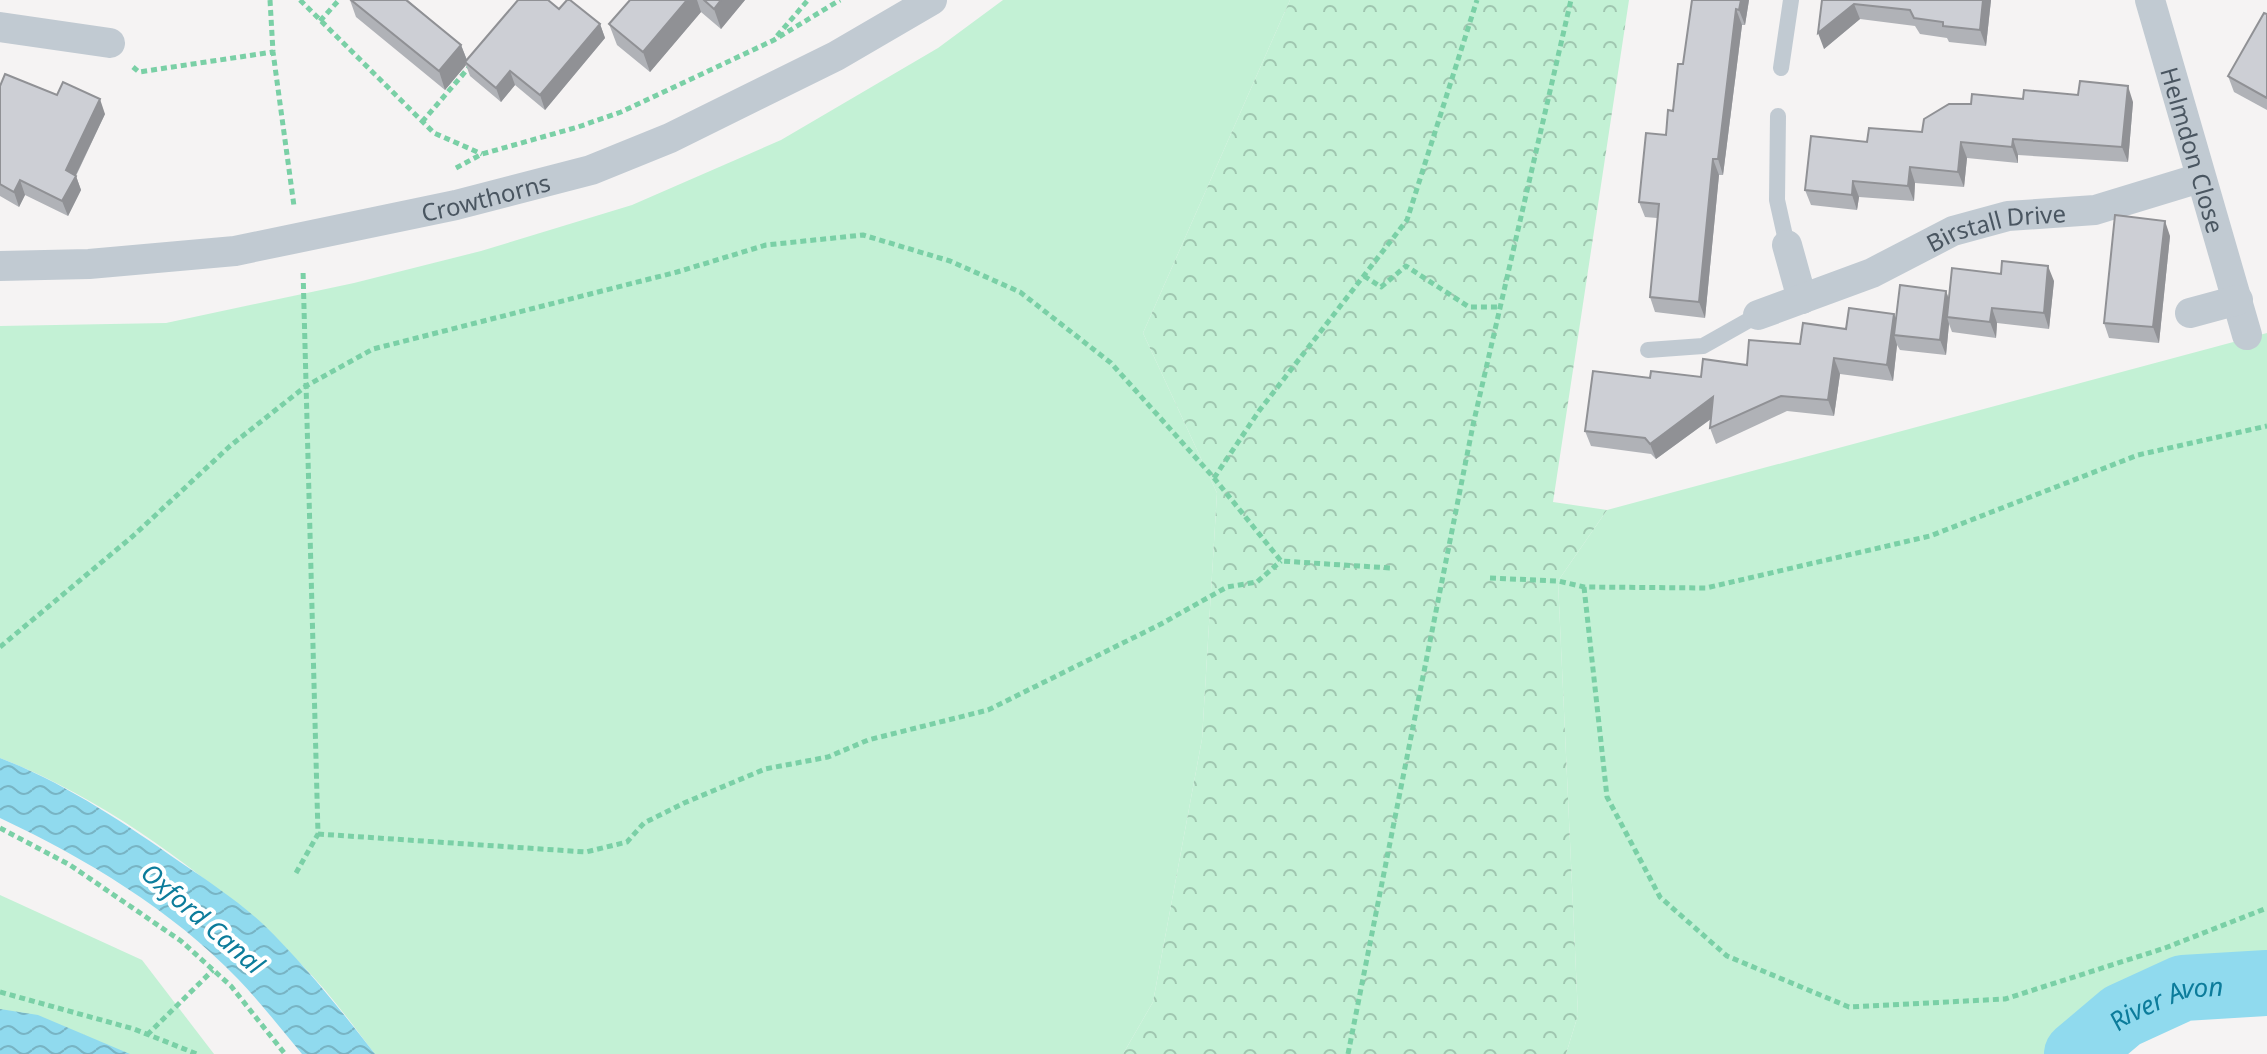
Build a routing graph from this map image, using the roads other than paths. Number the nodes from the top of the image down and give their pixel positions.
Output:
1 (932, 0) edge
2 (1791, 0) edge
3 (2155, 1) edge
4 (0, 27) edge
5 (110, 43) road end
6 (1781, 68) dead end
7 (1778, 116) dead end
8 (2200, 178) junction
9 (1787, 245) joint
10 (0, 266) edge
11 (1802, 299) junction
12 (2238, 300) junction
13 (2190, 313) dead end
14 (1758, 315) joint
15 (2247, 335) dead end
16 (1648, 350) dead end

1 - 10 street, Crowthorns
2 - 6 lane
3 - 8 street, Helmdon Close
4 - 5 street
7 - 9 lane
8 - 11 street, Birstall Drive
8 - 12 street, Helmdon Close
9 - 11 street
11 - 14 street, Birstall Drive
12 - 13 street
12 - 15 street, Helmdon Close
14 - 16 lane

